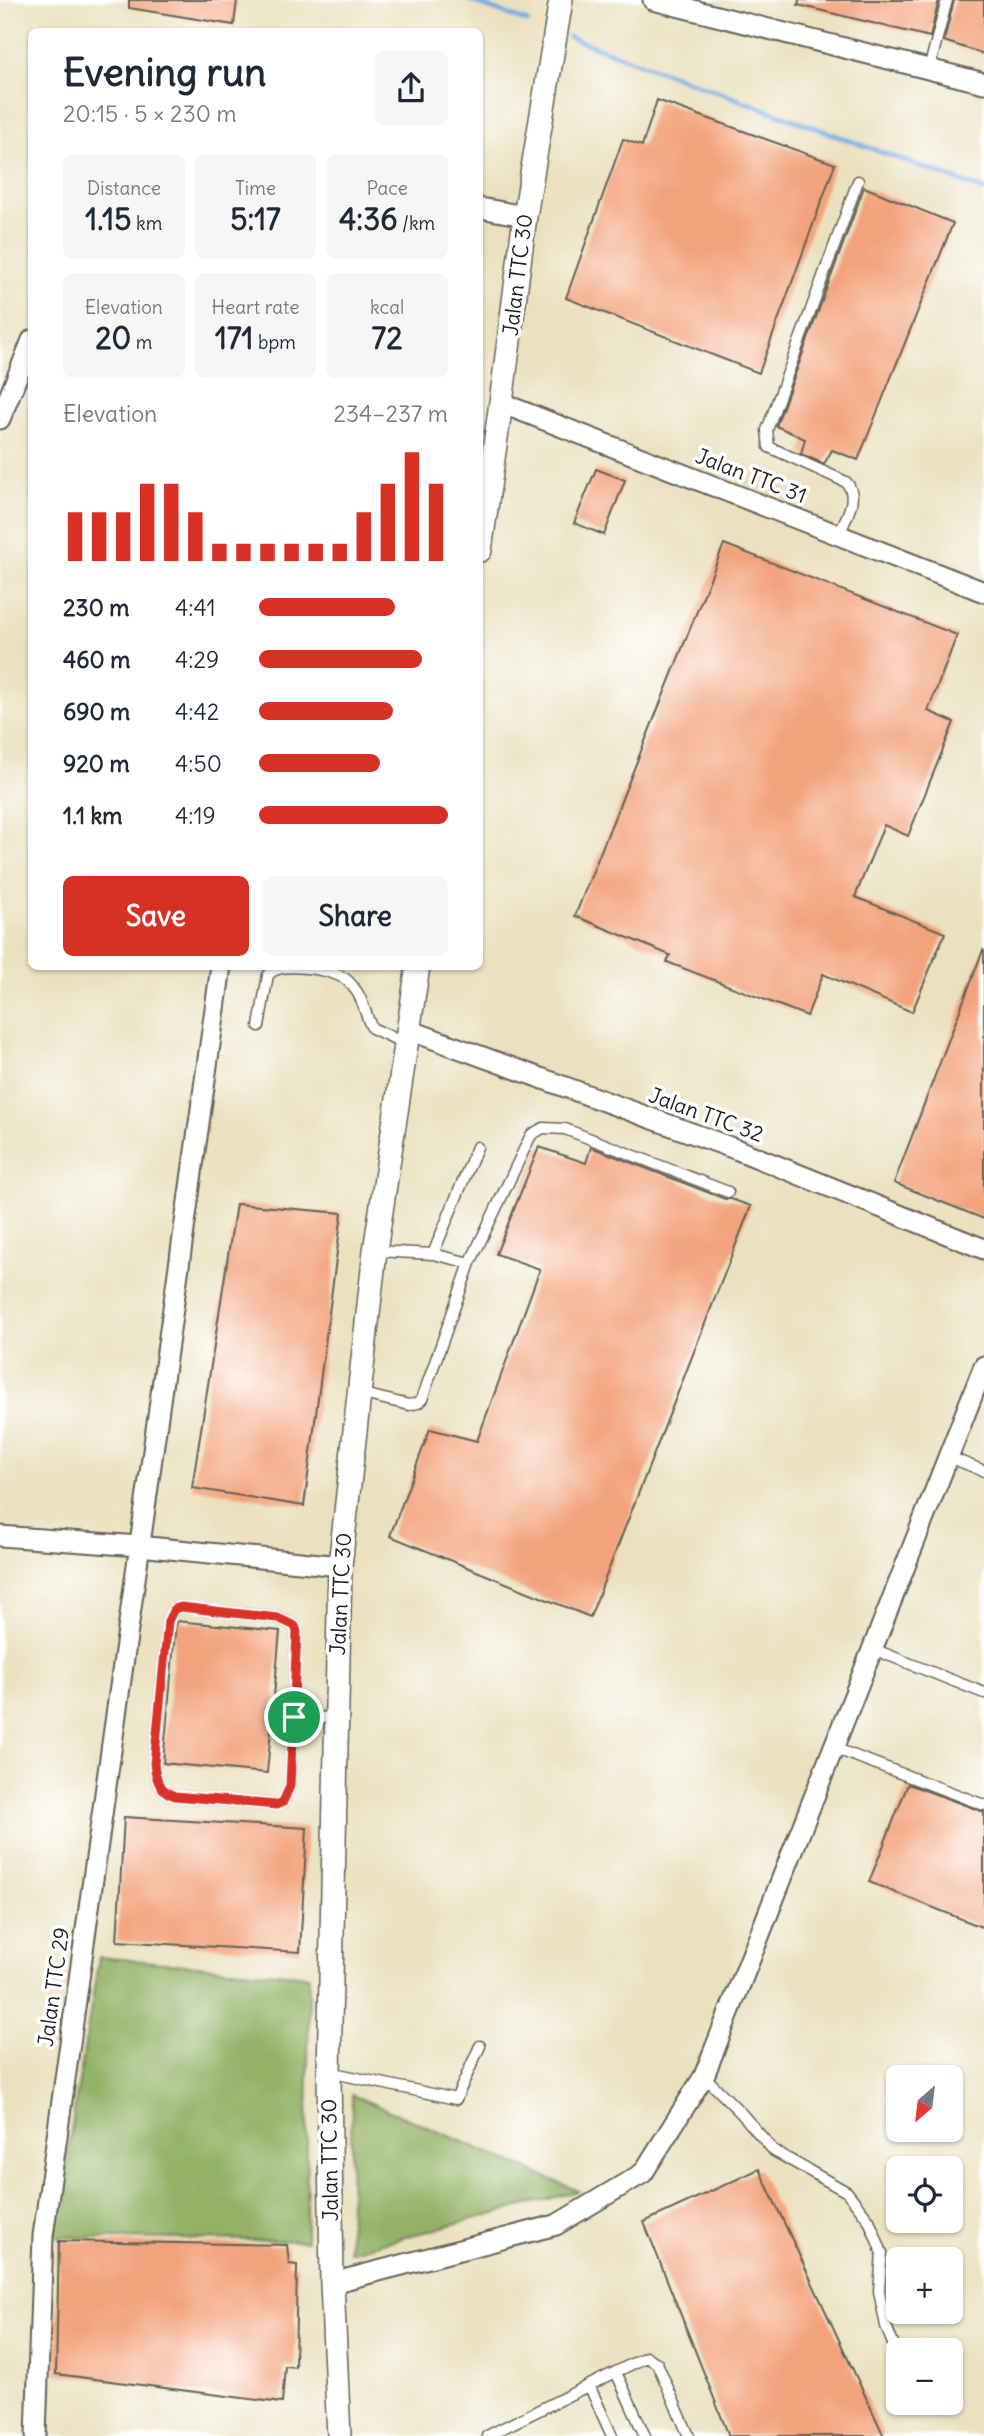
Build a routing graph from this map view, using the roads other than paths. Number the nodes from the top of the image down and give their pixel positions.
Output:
1 (561, 0) edge
2 (653, 0) edge
3 (947, 0) edge
4 (929, 69) junction
5 (984, 83) edge
6 (858, 181) dead end
7 (483, 209) edge
8 (525, 216) junction
9 (28, 350) edge
10 (501, 403) junction
11 (0, 419) edge
12 (483, 529) edge
13 (839, 535) junction
14 (984, 592) edge
15 (220, 970) edge
16 (275, 970) edge
17 (318, 970) edge
18 (417, 970) edge
19 (259, 1026) dead end
20 (408, 1037) junction
21 (477, 1147) dead end
22 (728, 1192) dead end
23 (984, 1249) edge
24 (375, 1251) junction
25 (433, 1254) junction
26 (470, 1263) junction
27 (984, 1366) edge
28 (359, 1393) junction
29 (949, 1457) junction
30 (984, 1471) edge
31 (0, 1536) edge
32 (139, 1546) junction
33 (340, 1566) junction
34 (873, 1649) junction
35 (984, 1693) edge
36 (294, 1717) junction
37 (337, 1718) junction
38 (834, 1748) junction
39 (984, 1805) edge
40 (480, 2046) dead end
41 (329, 2072) junction
42 (704, 2076) junction
43 (332, 2283) junction
44 (891, 2338) edge
45 (616, 2372) junction
46 (589, 2385) junction
47 (36, 2436) edge
48 (339, 2436) edge
49 (487, 2436) edge
50 (612, 2436) edge
51 (645, 2436) edge
52 (689, 2436) edge

1 - 8 street, Jalan TTC 30
2 - 4 street
3 - 4 lane
4 - 5 street
6 - 13 lane
7 - 8 street
8 - 10 street, Jalan TTC 30
9 - 11 street
10 - 12 street, Jalan TTC 30
10 - 13 street, Jalan TTC 31
13 - 14 street, Jalan TTC 31
15 - 32 street, Jalan TTC 29
16 - 19 lane
17 - 20 lane
18 - 20 street, Jalan TTC 30
20 - 23 street, Jalan TTC 32
20 - 24 street, Jalan TTC 30
21 - 25 lane
22 - 26 lane
24 - 25 lane
24 - 28 street, Jalan TTC 30
25 - 26 lane
26 - 28 lane
27 - 29 street
28 - 33 street, Jalan TTC 30
29 - 30 lane
29 - 34 street
31 - 32 street
32 - 33 street
32 - 47 street, Jalan TTC 29
33 - 37 street, Jalan TTC 30
34 - 35 lane
34 - 38 street
36 - 36 lane
36 - 37 lane
37 - 41 street, Jalan TTC 30
38 - 39 lane
38 - 42 street
40 - 41 lane
41 - 43 street, Jalan TTC 30
42 - 43 street
42 - 44 lane
43 - 48 street, Jalan TTC 30
45 - 46 lane
45 - 51 lane
45 - 52 lane
46 - 49 lane
46 - 50 lane

